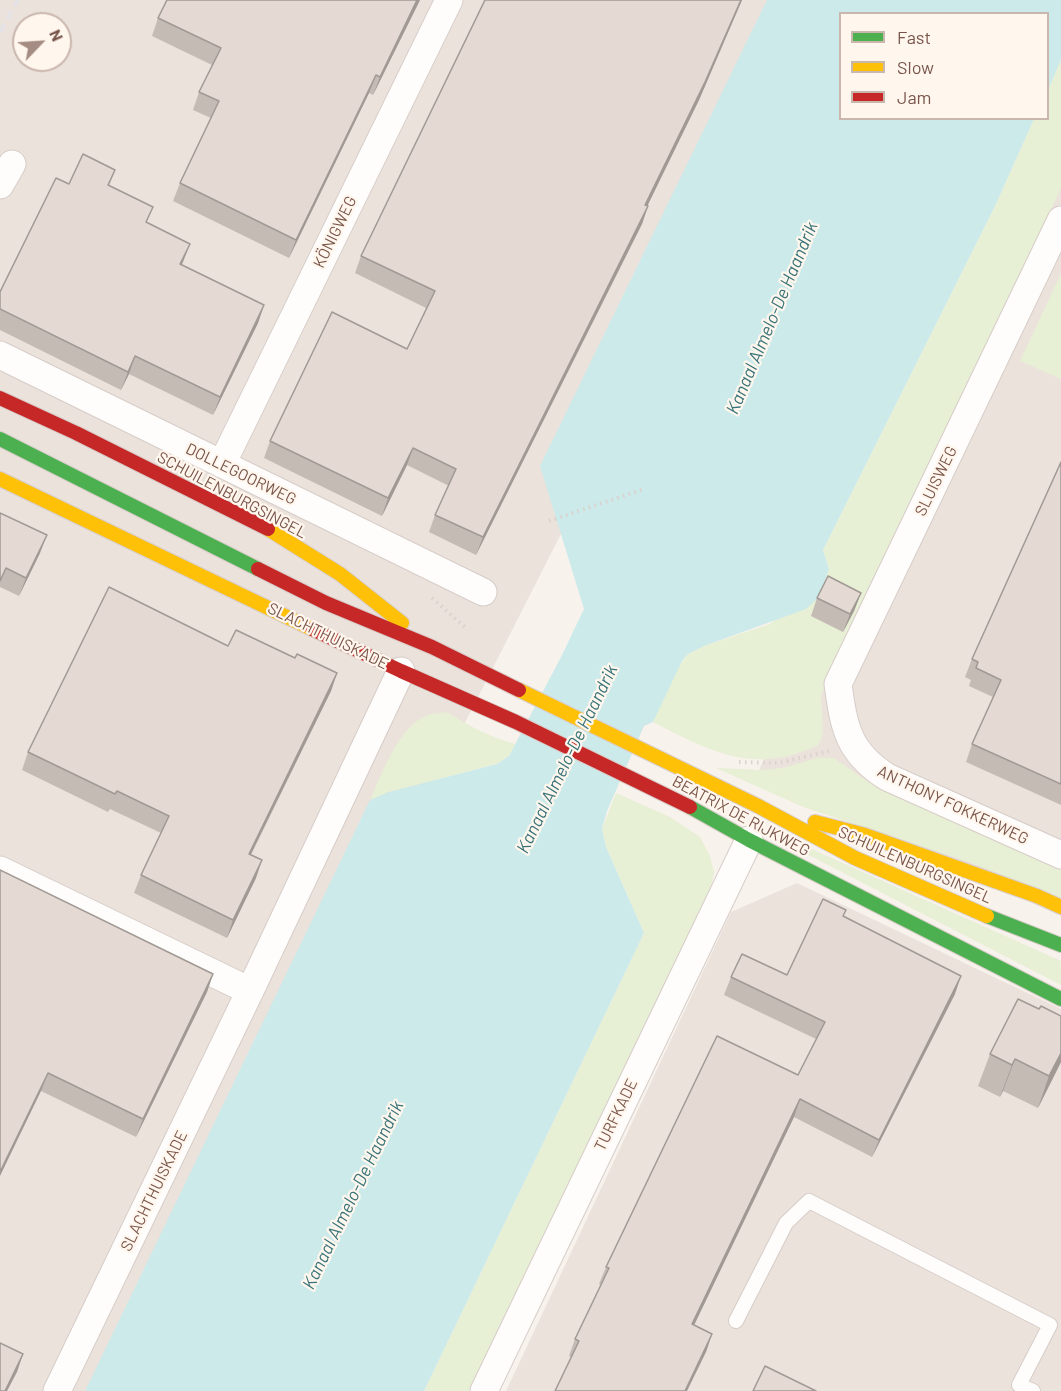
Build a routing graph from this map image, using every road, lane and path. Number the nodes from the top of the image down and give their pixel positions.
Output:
1 (449, 0) edge
2 (1061, 220) edge
3 (0, 355) edge
4 (0, 398) edge
5 (0, 439) edge
6 (222, 464) junction
7 (0, 478) edge
8 (644, 489) dead end
9 (549, 520) dead end
10 (483, 592) dead end
11 (429, 596) dead end
12 (469, 630) dead end
13 (432, 647) junction
14 (401, 671) junction
15 (853, 745) junction
16 (738, 762) dead end
17 (758, 806) junction
18 (749, 840) junction
19 (1061, 855) edge
20 (0, 870) edge
21 (1061, 907) edge
22 (1061, 945) edge
23 (250, 991) junction
24 (1061, 999) edge
25 (736, 1321) dead end
26 (57, 1391) edge
27 (484, 1391) edge
28 (1033, 1391) edge

1 - 6 street, KÖNIGWEG
2 - 15 street, SLUISWEG
3 - 6 street, DOLLEGOORWEG
4 - 13 main road, SCHUILENBURGSINGEL
5 - 13 main road, SCHUILENBURGSINGEL
6 - 10 street, DOLLEGOORWEG
7 - 14 main road, SLACHTHUISKADE
8 - 9 path
11 - 12 path
13 - 17 main road, SCHUILENBURGSINGEL
14 - 18 main road, BEATRIX DE RIJKWEG
14 - 23 street, SLACHTHUISKADE
15 - 16 path
15 - 19 street, ANTHONY FOKKERWEG
17 - 21 main road, SCHUILENBURGSINGEL
17 - 22 main road, SCHUILENBURGSINGEL
18 - 24 main road, BEATRIX DE RIJKWEG
18 - 27 street, TURFKADE
20 - 23 street
23 - 26 street, SLACHTHUISKADE
25 - 28 lane

